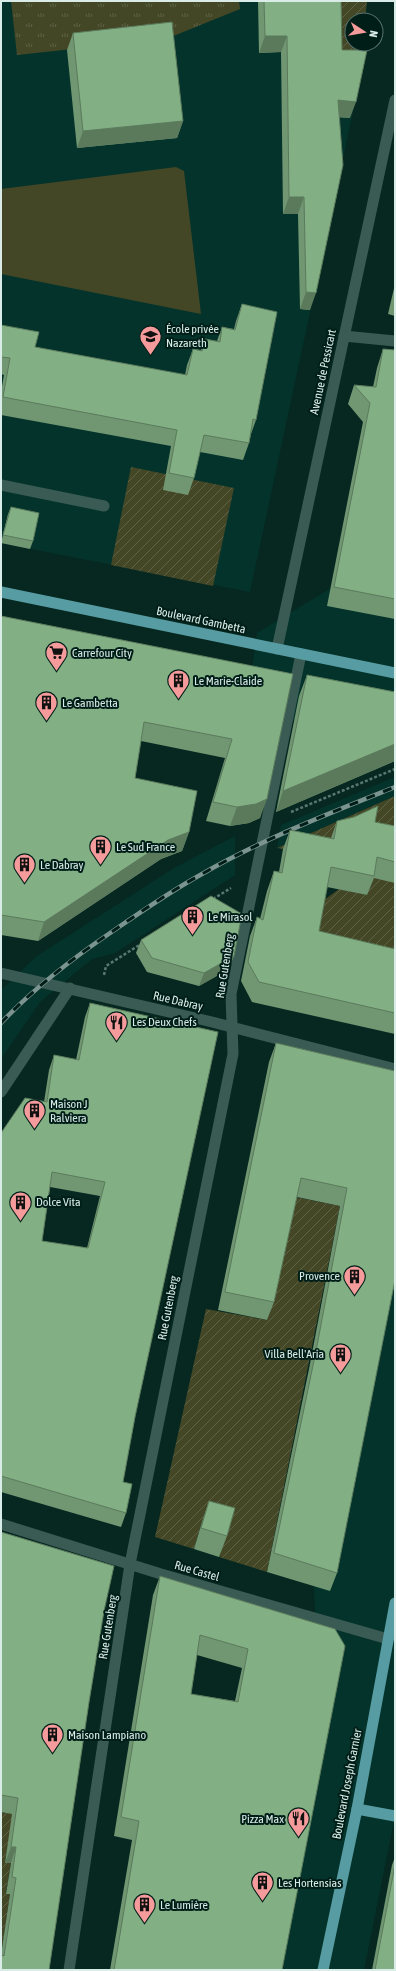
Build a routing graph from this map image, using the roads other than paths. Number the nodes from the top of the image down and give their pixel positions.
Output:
1 (395, 100) edge
2 (344, 336) junction
3 (395, 341) edge
4 (1, 485) edge
5 (104, 506) dead end
6 (1, 592) edge
7 (277, 649) junction
8 (301, 654) junction
9 (395, 673) edge
10 (1, 972) edge
11 (70, 988) junction
12 (232, 1027) junction
13 (395, 1069) edge
14 (1, 1092) edge
15 (1, 1524) edge
16 (130, 1564) junction
17 (395, 1603) edge
18 (388, 1639) junction
19 (356, 1809) junction
20 (395, 1816) edge
21 (69, 1970) edge
22 (323, 1970) edge

1 - 2 street, Avenue de Pessicart
2 - 3 street
2 - 7 street, Avenue de Pessicart
4 - 5 street
6 - 7 main road, Boulevard Gambetta
7 - 8 main road, Boulevard Gambetta
8 - 9 main road, Boulevard Gambetta
8 - 12 street, Rue Gutenberg
10 - 11 street, Rue Dabray
11 - 12 street, Rue Dabray
11 - 14 street
12 - 13 street, Rue Dabray
12 - 16 street, Rue Gutenberg
15 - 16 street, Rue Castel
16 - 18 street, Rue Castel
16 - 21 street, Rue Gutenberg
17 - 18 main road, Boulevard Joseph Garnier
18 - 19 main road, Boulevard Joseph Garnier
19 - 20 main road
19 - 22 main road, Boulevard Joseph Garnier

